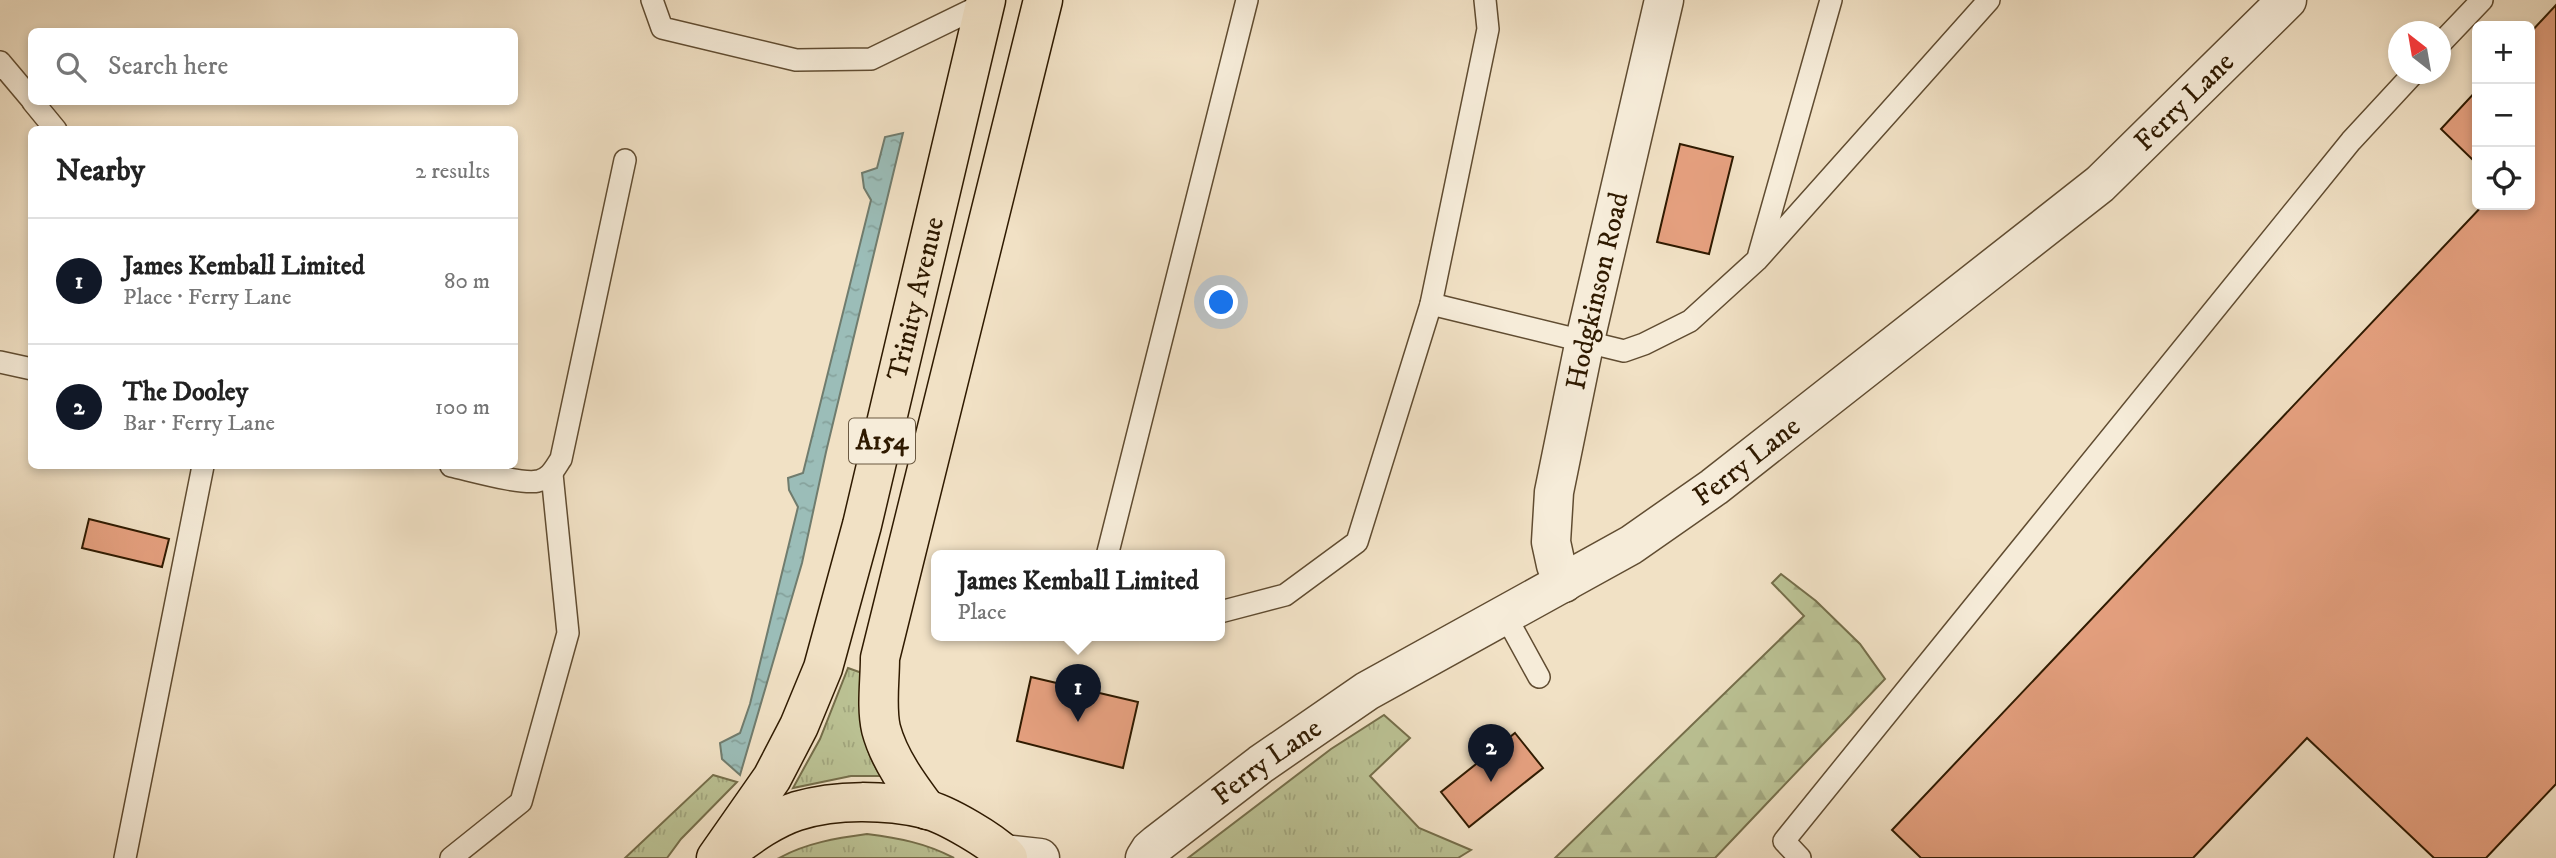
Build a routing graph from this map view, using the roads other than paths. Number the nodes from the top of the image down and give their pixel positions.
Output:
1 (652, 0) edge
2 (1043, 0) edge
3 (1247, 0) edge
4 (1485, 0) edge
5 (1664, 0) edge
6 (1831, 0) edge
7 (1989, 0) edge
8 (2287, 0) edge
9 (2482, 0) edge
10 (986, 1) edge
11 (2451, 33) edge
12 (0, 62) edge
13 (2404, 84) edge
14 (28, 96) edge
15 (35, 105) edge
16 (53, 126) edge
17 (625, 160) dead end
18 (1757, 260) junction
19 (1432, 304) junction
20 (1585, 340) junction
21 (0, 362) edge
22 (28, 368) edge
23 (202, 469) edge
24 (465, 469) edge
25 (552, 474) junction
26 (1109, 550) edge
27 (1564, 583) junction
28 (1225, 611) edge
29 (1505, 615) junction
30 (1539, 677) dead end
31 (928, 810) junction
32 (1147, 854) edge
33 (1018, 857) edge
34 (125, 858) edge
35 (451, 858) edge
36 (718, 858) edge
37 (1112, 858) edge
38 (1800, 858) edge

1 - 10 lane
2 - 31 main road, Trinity Avenue / A154
3 - 26 lane
4 - 19 lane
5 - 20 street, Hodgkinson Road
6 - 18 lane
7 - 18 lane
8 - 27 street, Ferry Lane
9 - 11 lane
10 - 36 main road, Trinity Avenue / A154
12 - 14 lane
13 - 38 lane
15 - 16 lane
17 - 25 lane
18 - 20 lane
19 - 20 lane
19 - 28 lane
20 - 27 street, Hodgkinson Road
21 - 22 lane
23 - 34 lane
24 - 25 lane
25 - 35 lane
27 - 29 street, Ferry Lane
29 - 30 lane
29 - 32 street, Ferry Lane
31 - 33 main road
31 - 36 main road
32 - 37 street, Ferry Lane

